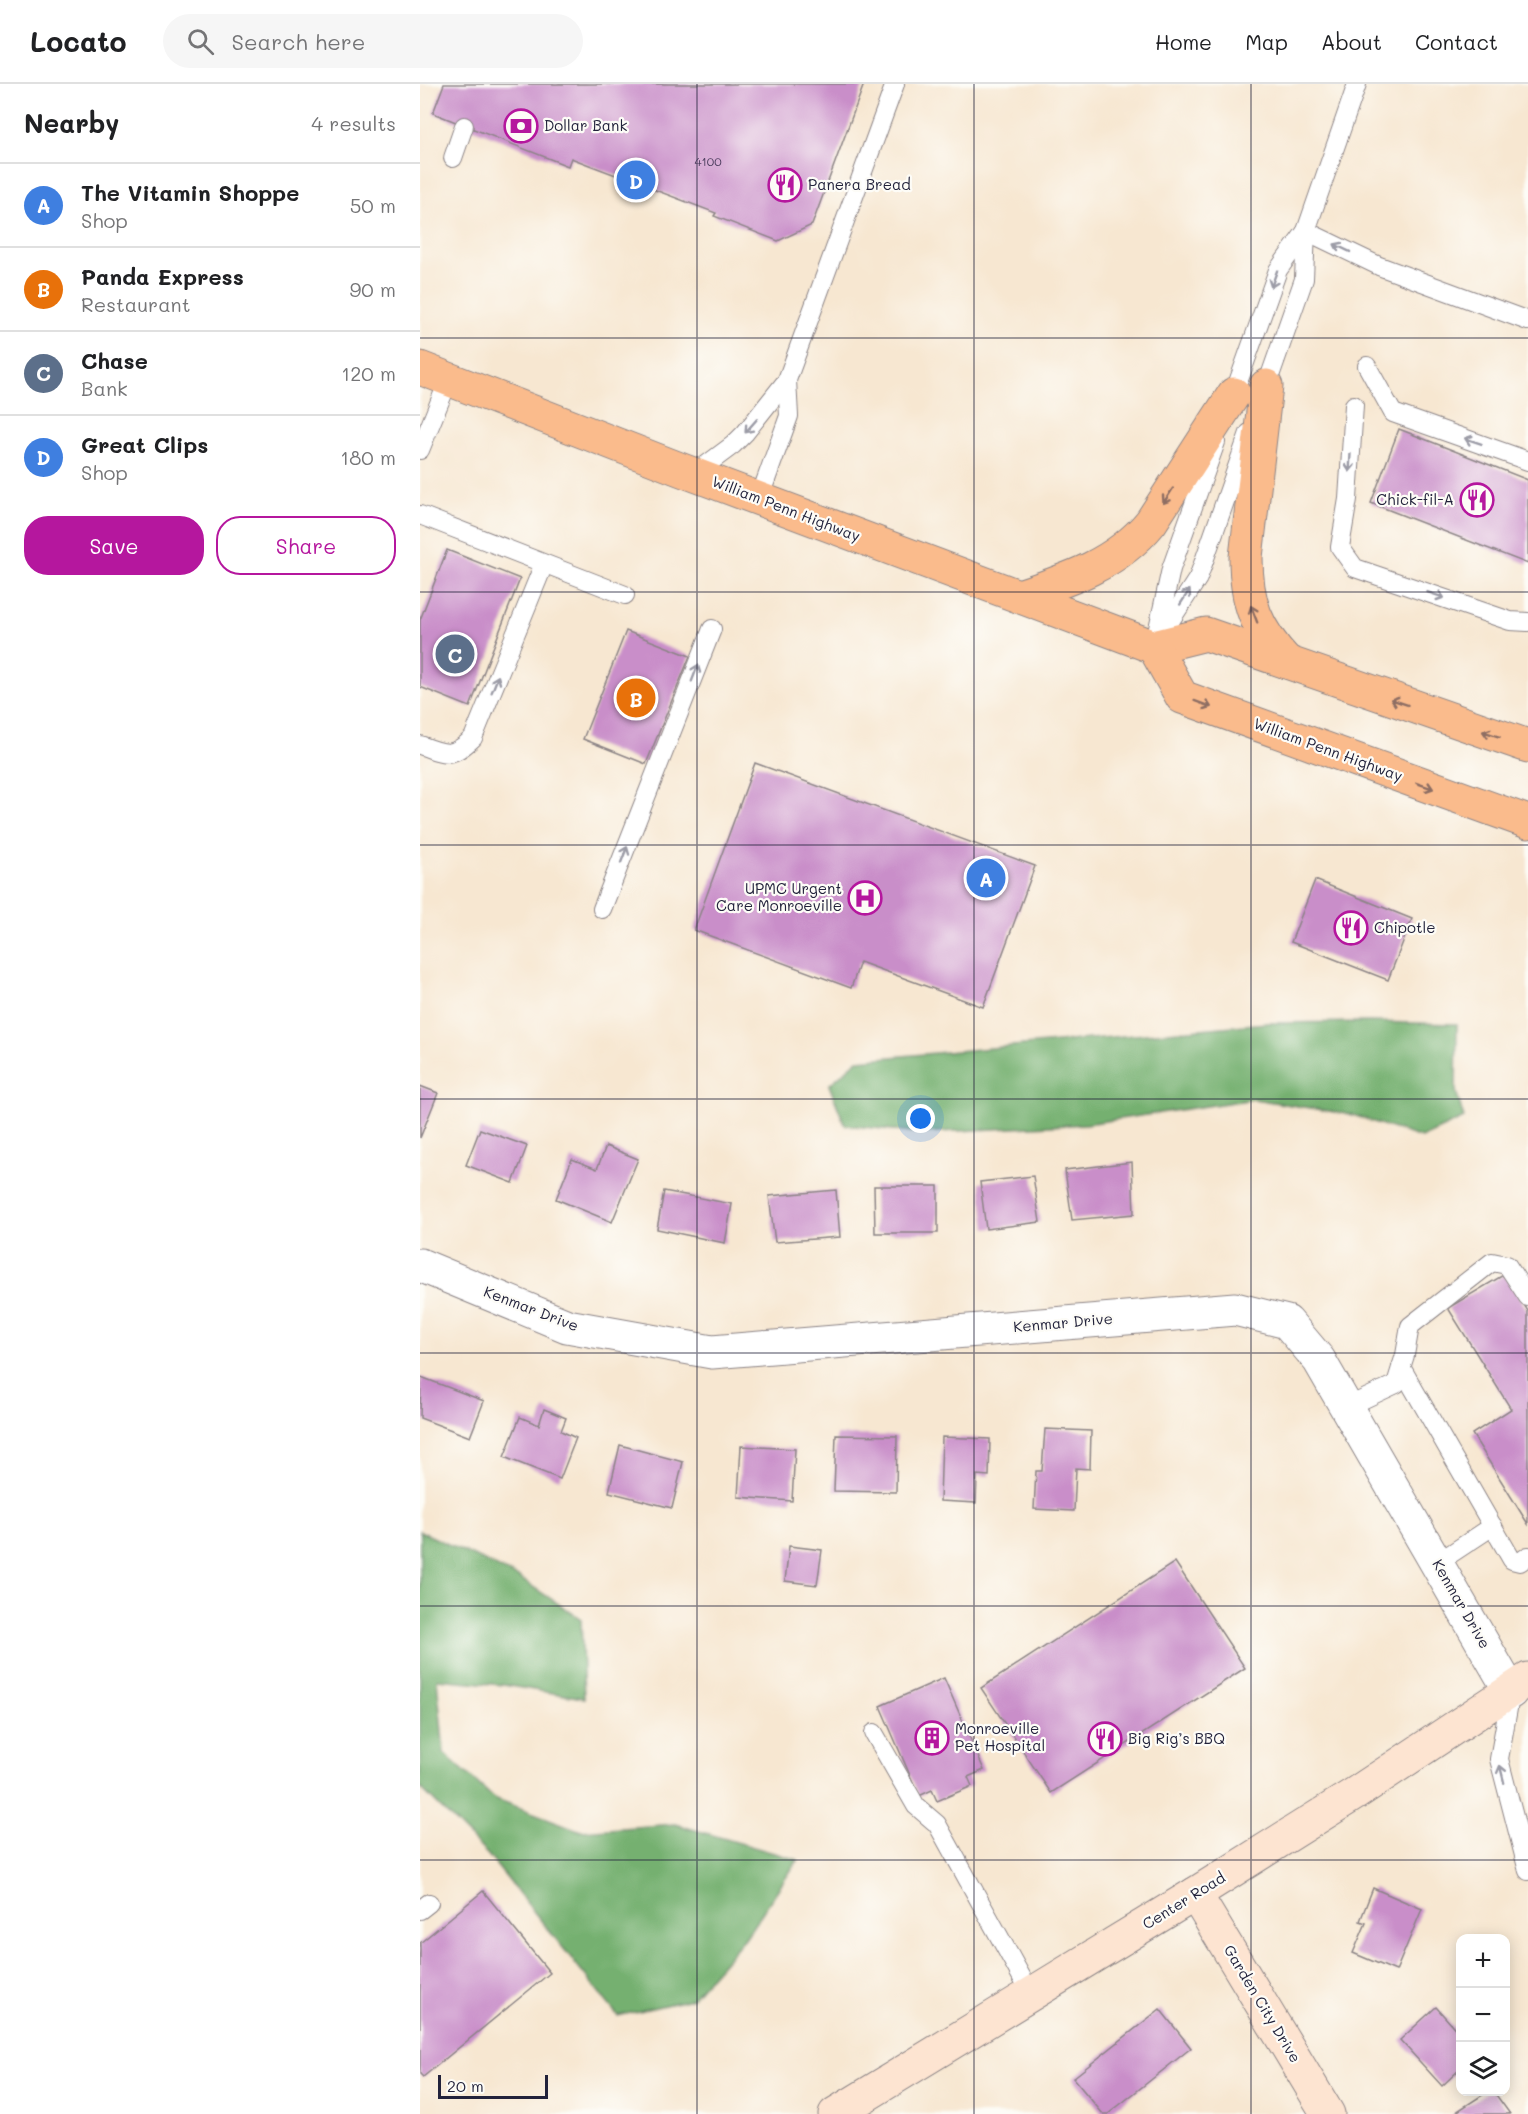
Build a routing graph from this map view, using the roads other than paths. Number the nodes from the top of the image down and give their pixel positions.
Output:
1 (895, 84) edge
2 (1357, 84) edge
3 (464, 126) dead end
4 (453, 158) dead end
5 (1306, 231) junction
6 (1528, 321) edge
7 (1367, 366) dead end
8 (434, 373) edge
9 (787, 380) junction
10 (1266, 386) junction
11 (1234, 394) junction
12 (1354, 405) dead end
13 (420, 450) edge
14 (1528, 461) edge
15 (694, 474) junction
16 (759, 499) junction
17 (420, 515) edge
18 (544, 564) junction
19 (625, 595) dead end
20 (1018, 596) junction
21 (1528, 622) edge
22 (712, 628) dead end
23 (1154, 647) junction
24 (1287, 662) junction
25 (420, 745) edge
26 (1528, 746) edge
27 (1528, 822) edge
28 (602, 909) dead end
29 (420, 1265) edge
30 (1528, 1297) edge
31 (1401, 1367) junction
32 (1347, 1407) junction
33 (1492, 1526) junction
34 (1528, 1556) edge
35 (1437, 1563) junction
36 (1520, 1686) edge
37 (874, 1733) dead end
38 (1528, 1871) edge
39 (1195, 1894) junction
40 (1031, 1994) junction
41 (835, 2114) edge
42 (1328, 2114) edge

1 - 9 lane
2 - 5 lane
3 - 4 lane
6 -> 5 lane
5 - 10 lane
5 -> 11 lane
14 -> 7 lane
8 - 13 lane
8 - 15 highway, William Penn Highway
9 -> 15 lane
9 - 16 lane
23 -> 10 lane
24 -> 10 highway
11 -> 20 highway
11 - 23 lane
12 -> 21 lane
15 - 16 highway, William Penn Highway
16 - 20 highway, William Penn Highway
17 - 18 lane
18 - 19 lane
25 -> 18 lane
20 - 23 highway, William Penn Highway
28 -> 22 lane
23 - 24 highway
23 -> 27 highway, William Penn Highway
26 -> 24 highway
29 - 32 street, Kenmar Drive
30 - 31 lane
31 - 32 lane
31 - 33 lane
32 - 35 street, Kenmar Drive
33 - 34 lane
33 - 35 lane
35 - 36 street, Kenmar Drive
38 -> 36 lane
36 - 39 street, Center Road
37 - 40 lane
39 - 40 street, Center Road
39 - 42 street, Garden City Drive
40 - 41 street, Center Road

